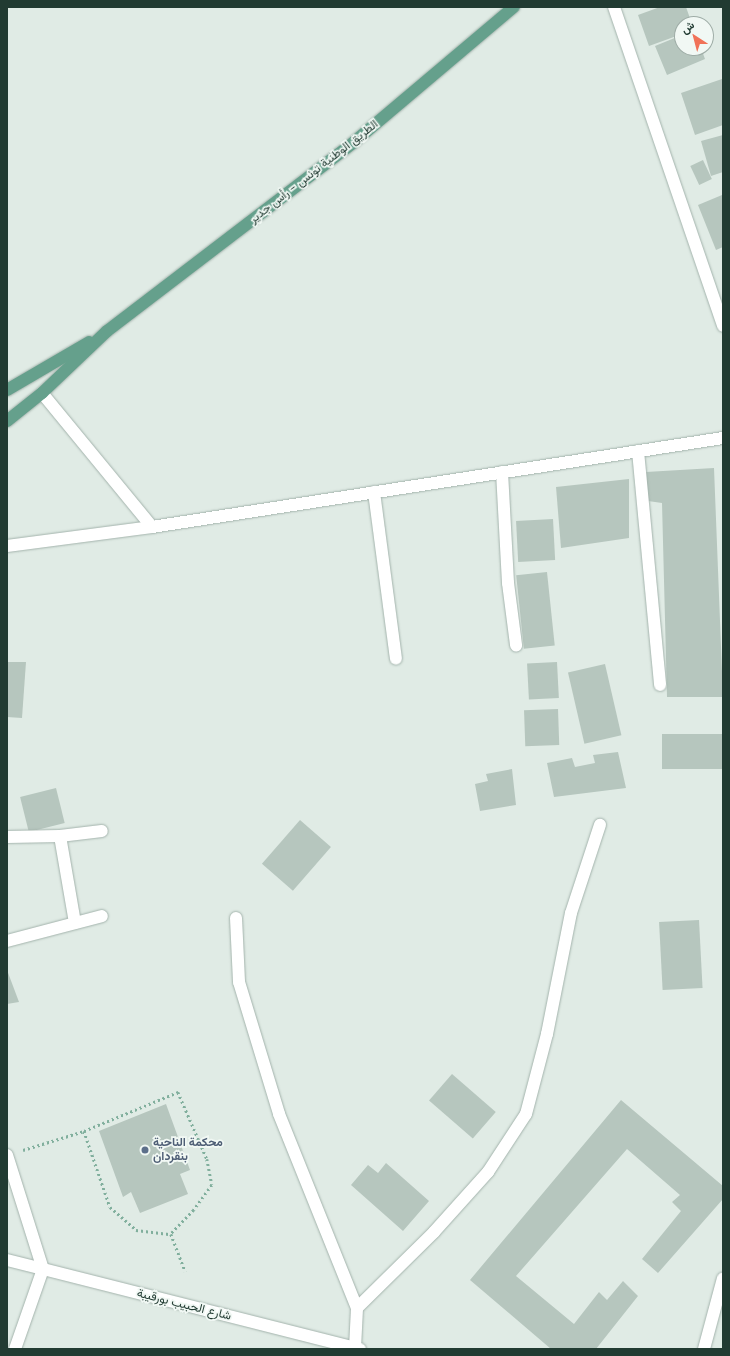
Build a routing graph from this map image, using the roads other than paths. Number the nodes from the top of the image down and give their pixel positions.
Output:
1 (514, 7) edge
2 (614, 7) edge
3 (722, 320) edge
4 (107, 331) junction
5 (7, 390) edge
6 (42, 393) junction
7 (7, 421) edge
8 (723, 438) edge
9 (638, 451) junction
10 (502, 472) junction
11 (374, 492) junction
12 (152, 527) junction
13 (7, 546) edge
14 (516, 645) dead end
15 (396, 659) dead end
16 (660, 685) dead end
17 (600, 825) dead end
18 (102, 831) dead end
19 (60, 836) junction
20 (7, 838) edge
21 (102, 916) dead end
22 (236, 918) dead end
23 (75, 923) junction
24 (7, 941) edge
25 (7, 1155) edge
26 (7, 1260) edge
27 (43, 1269) junction
28 (723, 1278) edge
29 (357, 1308) junction
30 (358, 1348) edge
31 (15, 1349) edge
32 (704, 1349) edge

1 - 4 main road, الطريق الوطنية تونس - رأس جدير
2 - 3 street
4 - 5 main road, الطريق الوطنية تونس - رأس جدير
4 - 6 main road, الطريق الوطنية تونس - رأس جدير
6 - 7 main road, الطريق الوطنية تونس - رأس جدير
6 - 12 street
8 - 9 street
9 - 10 street
9 - 16 street
10 - 11 street
10 - 14 street
11 - 12 street
11 - 15 street
12 - 13 street
17 - 29 street
18 - 19 street
19 - 20 street
19 - 23 street
21 - 23 street
22 - 29 street
23 - 24 street
25 - 27 street
26 - 27 street, شارع الحبيب بورقيبة
27 - 30 street, شارع الحبيب بورقيبة
27 - 31 street
28 - 32 street
29 - 30 street

